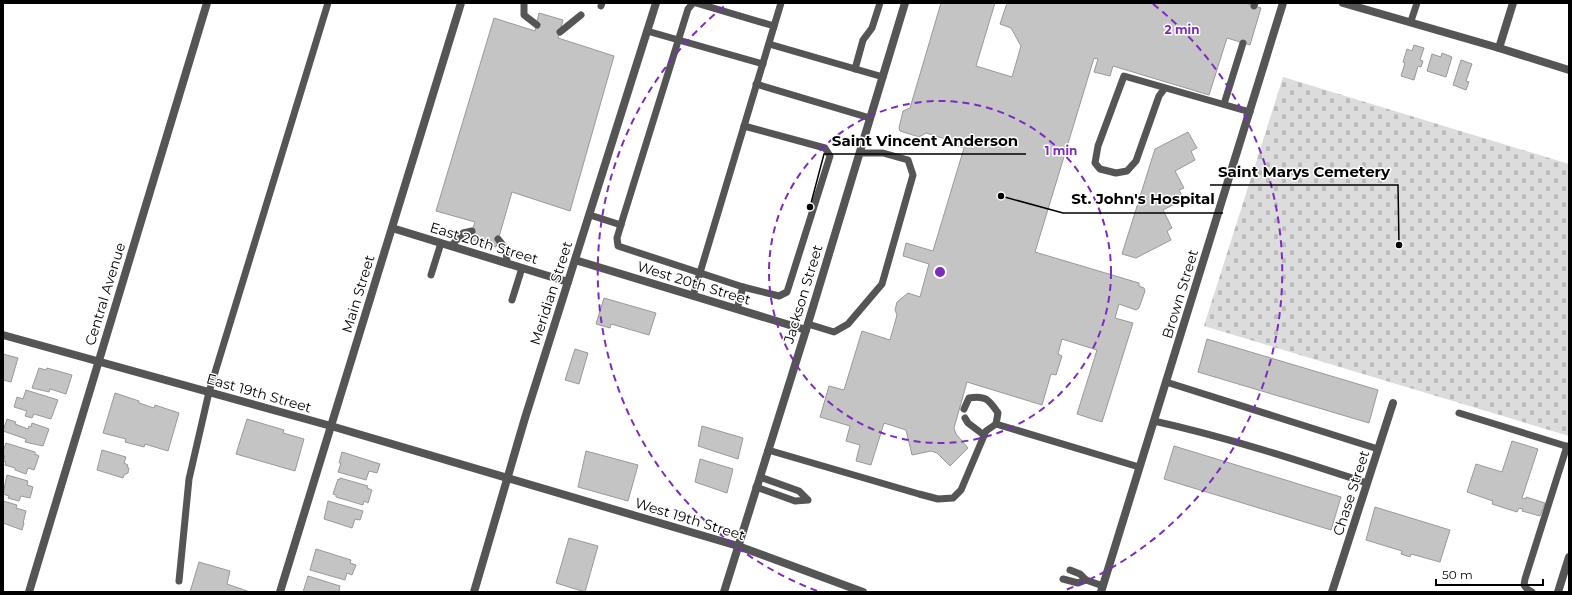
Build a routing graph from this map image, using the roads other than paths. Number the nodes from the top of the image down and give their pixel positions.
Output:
1 (207, 3) edge
2 (328, 3) edge
3 (461, 3) edge
4 (524, 3) edge
5 (656, 3) edge
6 (695, 3) edge
7 (781, 3) edge
8 (880, 3) edge
9 (905, 3) edge
10 (1282, 3) edge
11 (1343, 3) edge
12 (1417, 3) edge
13 (1513, 3) edge
14 (581, 15) dead end
15 (1410, 22) junction
16 (537, 25) dead end
17 (774, 26) junction
18 (647, 31) junction
19 (560, 32) dead end
20 (679, 40) junction
21 (1243, 43) dead end
22 (769, 44) junction
23 (1499, 48) junction
24 (763, 64) junction
25 (855, 69) junction
26 (1569, 70) edge
27 (883, 78) junction
28 (756, 84) junction
29 (1165, 88) junction
30 (1224, 104) junction
31 (1250, 112) junction
32 (870, 118) junction
33 (744, 126) junction
34 (860, 153) junction
35 (590, 215) junction
36 (621, 225) junction
37 (392, 228) junction
38 (472, 231) dead end
39 (498, 239) dead end
40 (441, 243) junction
41 (451, 246) junction
42 (575, 260) junction
43 (508, 264) junction
44 (522, 268) junction
45 (700, 272) junction
46 (432, 275) dead end
47 (568, 282) junction
48 (743, 286) junction
49 (693, 296) junction
50 (512, 300) dead end
51 (737, 309) junction
52 (807, 327) junction
53 (3, 335) edge
54 (98, 361) junction
55 (1166, 382) junction
56 (209, 392) junction
57 (1393, 403) dead end
58 (964, 409) dead end
59 (1459, 413) dead end
60 (965, 418) dead end
61 (1154, 421) junction
62 (996, 424) junction
63 (330, 426) junction
64 (984, 436) junction
65 (1568, 446) edge
66 (1378, 449) junction
67 (768, 450) junction
68 (1139, 467) junction
69 (760, 477) junction
70 (508, 478) junction
71 (1367, 484) junction
72 (756, 487) junction
73 (738, 546) junction
74 (1569, 557) edge
75 (1070, 570) dead end
76 (1063, 579) dead end
77 (1086, 580) junction
78 (179, 581) dead end
79 (1102, 589) edge
80 (28, 592) edge
81 (280, 592) edge
82 (474, 592) edge
83 (724, 592) edge
84 (863, 592) edge
85 (1332, 592) edge
86 (1532, 592) edge
87 (1558, 592) edge

1 - 54 street, Central Avenue
2 - 56 lane
3 - 37 street, Main Street
4 - 16 lane
5 - 18 street, Meridian Street
6 - 17 lane
6 - 20 lane
7 - 17 lane
8 - 25 lane
9 - 27 street, Jackson Street
10 - 31 street, Brown Street
11 - 15 street
12 - 15 lane
13 - 23 street
14 - 19 lane
15 - 23 street
17 - 22 lane
18 - 20 lane
18 - 35 street, Meridian Street
20 - 24 lane
20 - 36 lane
21 - 30 lane
22 - 24 lane
22 - 25 lane
23 - 26 street
24 - 28 lane
25 - 27 lane
27 - 32 street, Jackson Street
28 - 32 lane
28 - 33 lane
29 - 29 lane
29 - 30 lane
30 - 31 lane
31 - 55 street, Brown Street
32 - 34 street, Jackson Street
33 - 45 lane
33 - 48 lane
34 - 52 street, Jackson Street
34 - 52 lane
35 - 36 lane
35 - 42 street, Meridian Street
36 - 45 lane
37 - 40 street, East 20th Street
37 - 63 street, Main Street
38 - 41 lane
39 - 43 lane
40 - 41 street, East 20th Street
40 - 46 lane
41 - 43 street, East 20th Street
42 - 47 street, Meridian Street
42 - 49 street, West 20th Street
43 - 44 street, East 20th Street
44 - 47 street, East 20th Street
44 - 50 lane
45 - 48 lane
45 - 49 lane
47 - 70 street, Meridian Street
48 - 51 lane
49 - 51 street, West 20th Street
51 - 52 street, West 20th Street
52 - 67 street, Jackson Street
53 - 54 street, East 19th Street
54 - 56 street, East 19th Street
54 - 80 street, Central Avenue
55 - 61 street, Brown Street
55 - 66 lane
56 - 63 street, East 19th Street
56 - 78 lane
57 - 66 street, Chase Street
58 - 62 lane
59 - 65 lane
60 - 64 lane
61 - 68 street, Brown Street
61 - 71 lane
62 - 64 lane
62 - 68 lane
63 - 70 street, East 19th Street
63 - 81 street, Main Street
64 - 67 lane
65 - 86 lane
66 - 71 street, Chase Street
67 - 69 street, Jackson Street
68 - 79 street, Brown Street
69 - 72 street, Jackson Street
69 - 72 lane
70 - 73 street, West 19th Street
70 - 82 street, Meridian Street
71 - 85 street, Chase Street
72 - 73 street, Jackson Street
73 - 83 street, Jackson Street
73 - 84 street, West 19th Street
74 - 87 street
75 - 77 lane
76 - 77 lane
77 - 79 lane

